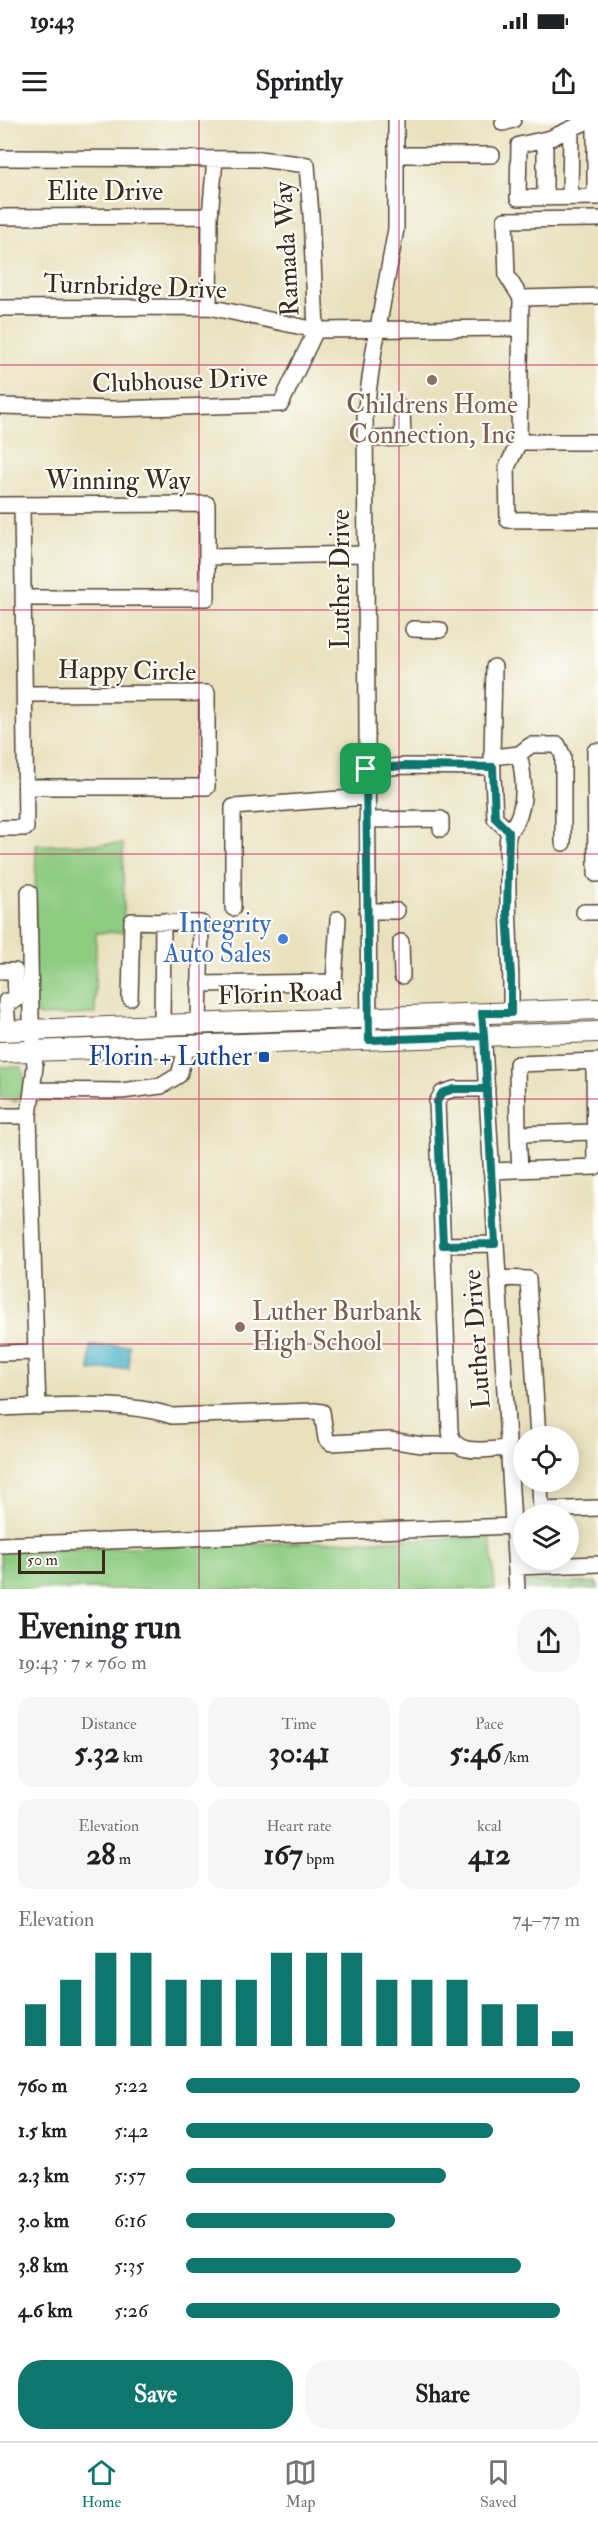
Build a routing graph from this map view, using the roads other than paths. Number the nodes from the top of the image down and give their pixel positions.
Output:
1 (396, 120) edge
2 (590, 120) edge
3 (595, 120) edge
4 (571, 129) junction
5 (544, 140) junction
6 (396, 155) junction
7 (492, 155) dead end
8 (0, 158) edge
9 (215, 159) junction
10 (544, 197) junction
11 (570, 197) junction
12 (597, 197) edge
13 (210, 216) junction
14 (0, 217) edge
15 (598, 219) edge
16 (598, 296) edge
17 (521, 298) junction
18 (209, 307) junction
19 (0, 308) edge
20 (520, 328) junction
21 (316, 330) junction
22 (379, 330) junction
23 (0, 406) edge
24 (402, 408) dead end
25 (365, 439) junction
26 (519, 442) junction
27 (598, 442) edge
28 (0, 505) edge
29 (22, 505) junction
30 (598, 519) edge
31 (365, 554) junction
32 (207, 557) junction
33 (24, 598) junction
34 (412, 629) dead end
35 (440, 630) dead end
36 (494, 668) dead end
37 (26, 694) junction
38 (598, 751) edge
39 (519, 754) junction
40 (493, 762) junction
41 (366, 769) junction
42 (26, 788) junction
43 (366, 797) junction
44 (367, 820) junction
45 (0, 828) edge
46 (441, 829) dead end
47 (509, 832) junction
48 (563, 843) dead end
49 (598, 874) edge
50 (29, 892) dead end
51 (233, 908) dead end
52 (397, 910) dead end
53 (367, 911) junction
54 (338, 919) dead end
55 (163, 921) junction
56 (400, 942) dead end
57 (0, 971) edge
58 (402, 975) dead end
59 (200, 984) junction
60 (130, 998) dead end
61 (3, 1001) edge
62 (598, 1009) edge
63 (482, 1013) junction
64 (511, 1013) junction
65 (368, 1017) junction
66 (198, 1024) junction
67 (162, 1025) junction
68 (33, 1030) junction
69 (4, 1031) edge
70 (598, 1032) edge
71 (484, 1036) junction
72 (369, 1040) junction
73 (187, 1046) junction
74 (34, 1051) junction
75 (0, 1052) edge
76 (596, 1061) edge
77 (487, 1089) junction
78 (32, 1090) junction
79 (0, 1116) edge
80 (29, 1116) junction
81 (594, 1132) junction
82 (518, 1134) junction
83 (520, 1170) junction
84 (491, 1171) junction
85 (495, 1244) junction
86 (443, 1245) junction
87 (498, 1278) junction
88 (36, 1352) junction
89 (0, 1353) edge
90 (38, 1407) junction
91 (0, 1408) edge
92 (537, 1426) edge
93 (455, 1445) junction
94 (508, 1448) junction
95 (598, 1508) edge
96 (579, 1510) edge
97 (513, 1526) joint
98 (0, 1545) edge
99 (579, 1564) edge
100 (598, 1564) edge
101 (516, 1570) edge
102 (517, 1589) edge

1 - 6 street, Luther Drive
2 - 4 street
3 - 12 street
4 - 5 street
4 - 11 street
5 - 10 street
5 - 10 street
6 - 7 street
6 - 22 street, Luther Drive
8 - 9 street
9 - 13 street
9 - 21 street, Ramada Way
10 - 11 street
11 - 12 street
13 - 14 street, Elite Drive
13 - 18 street
15 - 17 street
16 - 17 street
17 - 20 street
18 - 19 street, Turnbridge Drive
18 - 21 street, Turnbridge Drive
20 - 22 street, Turnbridge Drive
20 - 26 street
21 - 22 street, Turnbridge Drive
21 - 23 street, Clubhouse Drive
22 - 25 street, Luther Drive
24 - 25 street
25 - 31 street, Luther Drive
26 - 27 street
26 - 30 street
28 - 29 street, Winning Way
29 - 32 street, Winning Way
29 - 33 street
31 - 32 street
31 - 41 street, Luther Drive
32 - 33 street
33 - 37 street
34 - 35 street
36 - 40 street
37 - 42 street
37 - 42 street, Happy Circle
38 - 49 street
39 - 40 street
39 - 47 street
39 - 48 street
40 - 41 street
40 - 47 street
41 - 43 street, Luther Drive
42 - 45 street
43 - 44 street, Luther Drive
43 - 51 street
44 - 46 street
44 - 53 street, Luther Drive
47 - 64 street
50 - 68 street
52 - 53 street
53 - 65 street, Luther Drive
54 - 59 street
55 - 59 street
55 - 60 street
55 - 67 street
56 - 58 street
57 - 61 street
59 - 66 street
61 - 69 street
62 - 64 main road, Florin Road
63 - 64 main road, Florin Road
63 - 65 main road, Florin Road
63 - 71 street, Luther Drive
65 - 66 main road, Florin Road
65 - 72 street, Luther Drive
66 - 67 main road, Florin Road
67 - 68 main road, Florin Road
68 - 69 main road, Florin Road
68 - 74 street
70 - 71 main road, Florin Road
71 - 72 main road, Florin Road
71 - 77 street, Luther Drive
72 - 73 main road, Florin Road
73 - 74 main road, Florin Road
73 - 78 street
74 - 75 main road, Florin Road
74 - 78 street
76 - 81 street
76 - 82 street
77 - 84 street, Luther Drive
77 - 86 street
78 - 80 street
79 - 80 street
80 - 88 street
81 - 82 street
81 - 83 street
82 - 83 street
83 - 84 street
84 - 85 street, Luther Drive
85 - 86 street
85 - 87 street, Luther Drive
86 - 93 street
87 - 92 street
87 - 94 street, Luther Drive
88 - 89 street
88 - 90 street
90 - 91 street
90 - 93 street
93 - 94 street
94 - 97 street, Luther Drive
95 - 96 street
97 - 98 street
99 - 100 street
101 - 102 street, Luther Drive

